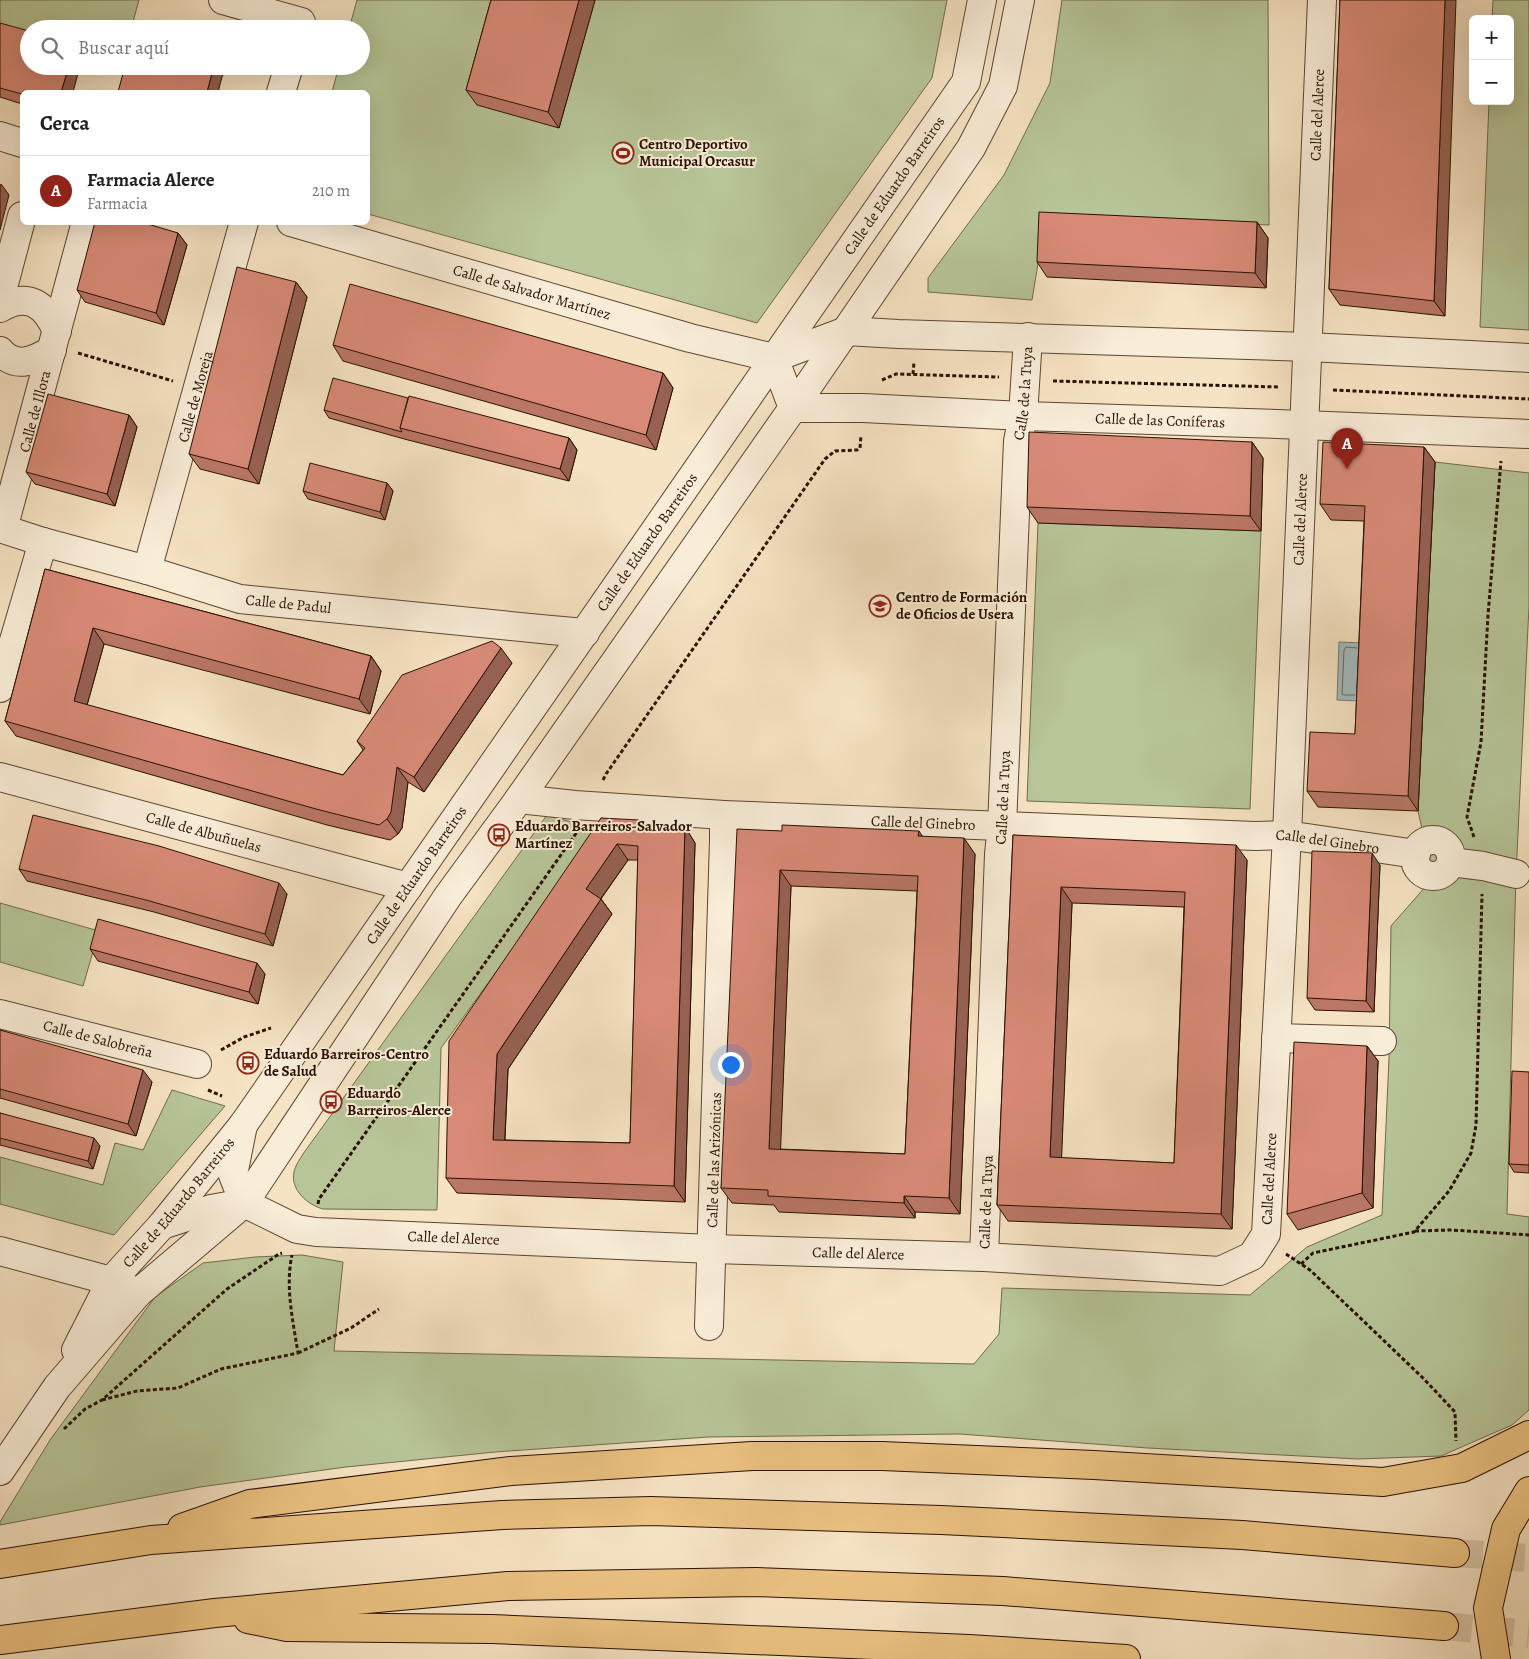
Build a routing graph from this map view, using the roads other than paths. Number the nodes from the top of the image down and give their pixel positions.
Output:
1 (223, 0) edge
2 (982, 0) edge
3 (1020, 0) edge
4 (1322, 0) edge
5 (303, 17) edge
6 (286, 75) edge
7 (282, 90) edge
8 (0, 136) edge
9 (20, 142) edge
10 (20, 224) edge
11 (85, 225) edge
12 (243, 225) edge
13 (301, 225) edge
14 (0, 299) edge
15 (0, 308) edge
16 (846, 331) junction
17 (1028, 337) junction
18 (54, 342) junction
19 (1308, 347) junction
20 (0, 351) edge
21 (774, 358) junction
22 (1529, 358) edge
23 (793, 408) junction
24 (1023, 416) junction
25 (1305, 425) junction
26 (1529, 428) edge
27 (1529, 434) edge
28 (1, 528) edge
29 (43, 542) junction
30 (147, 570) junction
31 (585, 632) junction
32 (0, 688) edge
33 (0, 777) edge
34 (519, 798) junction
35 (724, 815) junction
36 (1002, 826) junction
37 (1287, 835) junction
38 (1516, 874) dead end
39 (408, 887) junction
40 (0, 1014) edge
41 (1276, 1038) junction
42 (1382, 1041) dead end
43 (197, 1064) dead end
44 (243, 1125) junction
45 (244, 1203) junction
46 (162, 1225) junction
47 (712, 1249) junction
48 (0, 1251) edge
49 (984, 1257) junction
50 (111, 1282) junction
51 (138, 1294) junction
52 (709, 1326) dead end
53 (57, 1387) junction
54 (1529, 1435) edge
55 (5, 1464) edge
56 (1529, 1491) edge
57 (151, 1540) junction
58 (1455, 1553) tunnel mouth
59 (0, 1564) edge
60 (215, 1613) junction
61 (1444, 1626) tunnel mouth
62 (0, 1640) edge
63 (1126, 1659) edge
64 (1496, 1659) edge

1 - 5 street
2 - 21 street, Calle de Eduardo Barreiros
3 - 16 street, Calle de Eduardo Barreiros
4 - 19 street, Calle del Alerce
6 - 7 street
8 - 9 street
10 - 14 street
11 - 18 street, Calle de Illora
12 - 30 street, Calle de Moreja
13 - 21 street, Calle de Salvador Martínez
15 - 18 street
16 - 17 street
16 - 21 street
16 - 23 street, Calle de Eduardo Barreiros
17 - 19 street
17 - 24 street, Calle de la Tuya
18 - 20 street, Calle de Illora
18 - 28 street, Calle de Illora
19 - 22 street
19 - 25 street, Calle del Alerce
21 - 23 street
21 - 31 street, Calle de Eduardo Barreiros
23 - 24 street, Calle de las Coníferas
23 - 34 street, Calle de Eduardo Barreiros
24 - 25 street, Calle de las Coníferas
24 - 36 street, Calle de la Tuya
25 - 27 street, Calle de las Coníferas
25 - 37 street, Calle del Alerce
26 - 27 street, Calle de las Coníferas
28 - 29 street, Calle de Padul
29 - 30 street, Calle de Padul
29 - 32 street
30 - 31 street, Calle de Padul
31 - 39 street, Calle de Eduardo Barreiros
33 - 39 street, Calle de Albuñuelas
34 - 35 street, Calle del Ginebro
34 - 45 street, Calle de Eduardo Barreiros
35 - 36 street, Calle del Ginebro
35 - 47 street, Calle de las Arizónicas
36 - 37 street, Calle del Ginebro
36 - 49 street, Calle de la Tuya
37 - 38 street, Calle del Ginebro
37 - 41 street, Calle del Alerce
39 - 44 street, Calle de Eduardo Barreiros
40 - 43 street, Calle de Salobreña
41 - 42 street
41 - 49 street, Calle del Alerce
44 - 45 street
44 - 46 street, Calle de Eduardo Barreiros
45 - 46 street
45 - 47 street, Calle del Alerce
45 - 51 street, Calle de Eduardo Barreiros
46 - 50 street, Calle de Eduardo Barreiros
47 - 49 street, Calle del Alerce
47 - 52 street, Calle de las Arizónicas
48 - 50 street
50 - 51 street
50 - 53 street, Calle de Eduardo Barreiros
51 - 53 street, Calle de Eduardo Barreiros
53 - 55 street, Calle de Eduardo Barreiros
54 - 57 main road
56 - 64 main road
57 - 58 main road
57 - 59 main road
60 - 61 main road
60 - 62 main road
60 - 63 main road

